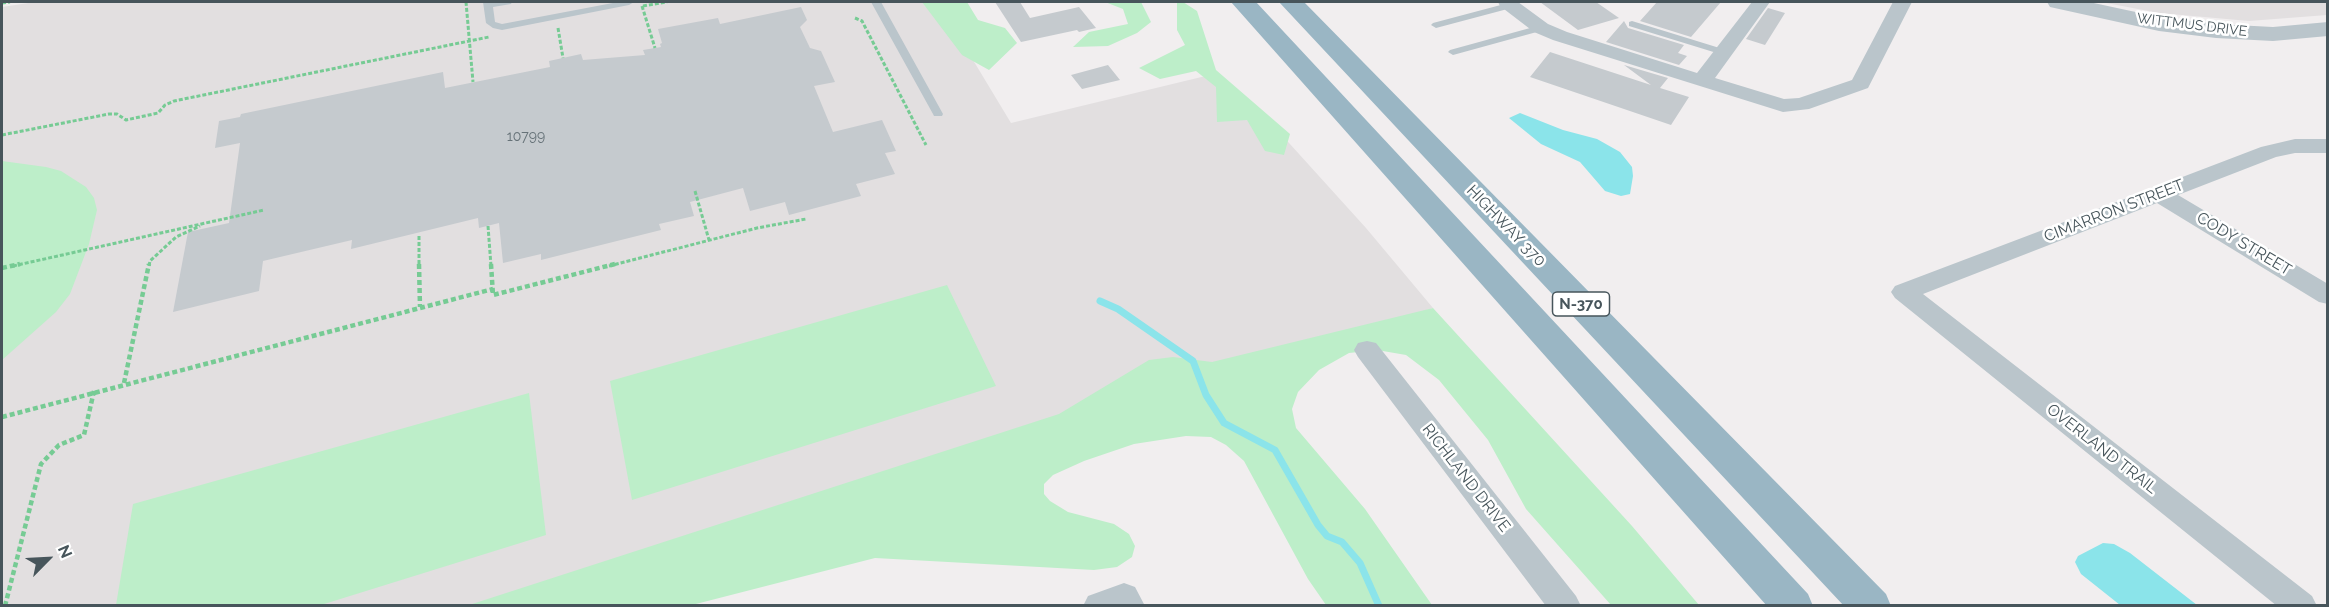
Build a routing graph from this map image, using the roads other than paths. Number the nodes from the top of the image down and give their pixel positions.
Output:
1 (508, 2) edge
2 (629, 2) edge
3 (876, 2) edge
4 (1243, 2) edge
5 (1291, 2) edge
6 (1761, 2) edge
7 (2058, 2) edge
8 (488, 3) edge
9 (1510, 3) edge
10 (1897, 3) edge
11 (1632, 24) dead end
12 (1436, 25) dead end
13 (1541, 28) junction
14 (2328, 29) edge
15 (1453, 52) dead end
16 (1723, 52) junction
17 (1702, 81) junction
18 (938, 114) dead end
19 (2328, 146) edge
20 (2159, 194) junction
21 (1904, 292) joint
22 (2328, 296) edge
23 (1367, 350) dead end
24 (1565, 606) edge
25 (1793, 606) edge
26 (1871, 606) edge
27 (2301, 606) edge

1 - 8 lane
2 - 8 lane
3 - 18 lane
4 - 25 highway, N-370
5 - 26 highway, HIGHWAY 370 / N-370
6 - 16 street
7 - 14 street, WITTMUS DRIVE
9 - 12 lane
9 - 13 street
10 - 17 street
11 - 16 lane
13 - 15 lane
13 - 17 street
16 - 17 street
19 - 20 street, CIMARRON STREET
20 - 21 street, CIMARRON STREET
20 - 22 street, CODY STREET
21 - 27 street, OVERLAND TRAIL
23 - 24 street, RICHLAND DRIVE

